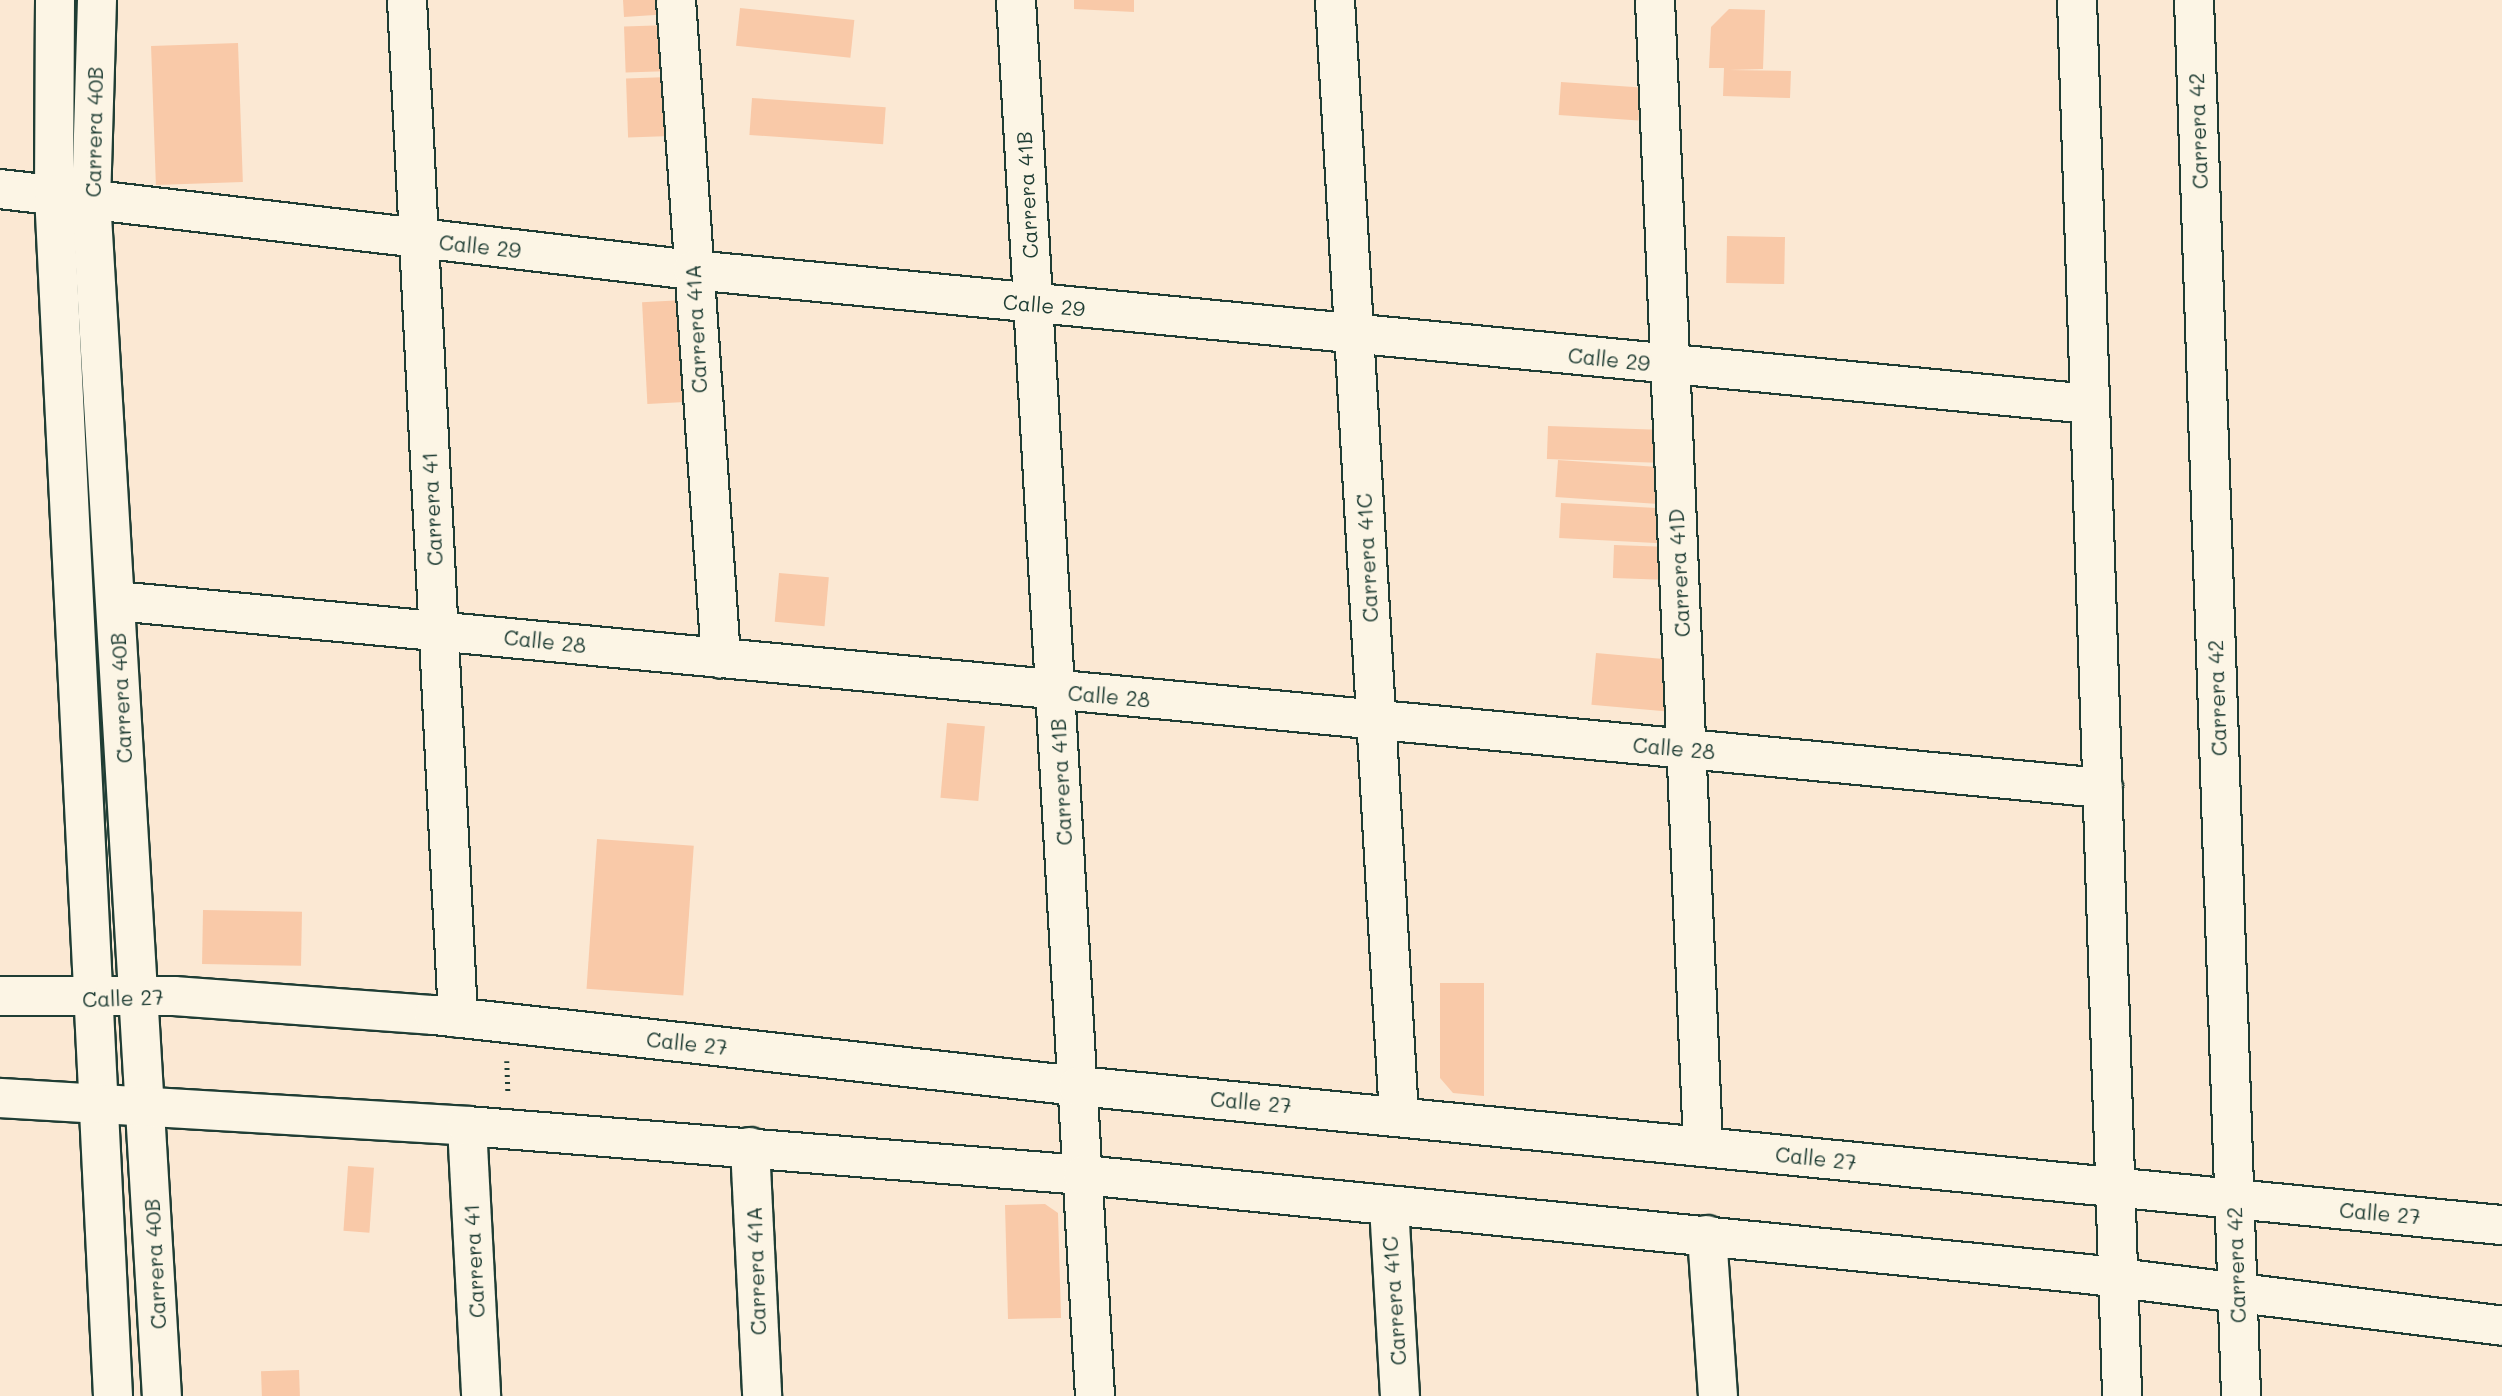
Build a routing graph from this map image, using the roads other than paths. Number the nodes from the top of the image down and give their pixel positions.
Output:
1 (55, 0) edge
2 (97, 0) edge
3 (407, 0) edge
4 (676, 0) edge
5 (1016, 0) edge
6 (1335, 0) edge
7 (1655, 0) edge
8 (2077, 0) edge
9 (2194, 0) edge
10 (0, 189) edge
11 (54, 194) junction
12 (91, 199) junction
13 (419, 239) junction
14 (693, 270) junction
15 (1033, 304) junction
16 (1354, 333) junction
17 (1670, 365) junction
18 (2090, 404) junction
19 (116, 601) junction
20 (438, 630) junction
21 (721, 659) junction
22 (1056, 691) junction
23 (1376, 720) junction
24 (1688, 750) junction
25 (2103, 789) junction
26 (0, 996) edge
27 (139, 998) junction
28 (91, 999) junction
29 (458, 1018) junction
30 (1078, 1086) junction
31 (0, 1098) edge
32 (97, 1104) junction
33 (145, 1107) junction
34 (1399, 1116) junction
35 (467, 1126) junction
36 (750, 1147) junction
37 (1703, 1147) junction
38 (1083, 1175) junction
39 (2116, 1187) junction
40 (2234, 1199) junction
41 (1388, 1206) junction
42 (2502, 1224) edge
43 (1707, 1235) junction
44 (2118, 1278) junction
45 (2237, 1296) junction
46 (2502, 1326) edge
47 (113, 1396) edge
48 (162, 1396) edge
49 (481, 1396) edge
50 (762, 1396) edge
51 (1095, 1396) edge
52 (1400, 1396) edge
53 (1718, 1396) edge
54 (2122, 1396) edge
55 (2241, 1396) edge

1 - 11 street, Carrera 40B
2 - 12 street, Carrera 40B
3 - 13 street, Carrera 41
4 - 14 street, Carrera 41A
5 - 15 street, Carrera 41B
6 - 16 street, Carrera 41C
7 - 17 street, Carrera 41D
8 - 18 street
9 - 40 street, Carrera 42
10 - 11 street, Calle 29
11 - 12 street, Calle 29
11 - 28 street, Carrera 40B
12 - 13 street, Calle 29
12 - 19 street, Carrera 40B
13 - 14 street, Calle 29
13 - 20 street, Carrera 41
14 - 15 street, Calle 29
14 - 21 street, Carrera 41A
15 - 16 street, Calle 29
15 - 22 street, Carrera 41B
16 - 17 street, Calle 29
16 - 23 street, Carrera 41C
17 - 18 street, Calle 29
17 - 24 street, Carrera 41D
18 - 25 street
19 - 20 street, Calle 28
19 - 27 street, Carrera 40B
20 - 21 street, Calle 28
20 - 29 street, Carrera 41
21 - 22 street, Calle 28
22 - 23 street, Calle 28
22 - 30 street, Carrera 41B
23 - 24 street, Calle 28
23 - 34 street, Carrera 41C
24 - 25 street, Calle 28
24 - 37 street, Carrera 41D
25 - 39 street
26 - 28 street, Calle 27
27 - 28 street, Calle 27
27 - 29 street, Calle 27
27 - 33 street, Carrera 40B
28 - 32 street, Carrera 40B
29 - 30 street, Calle 27
30 - 34 street, Calle 27
30 - 38 street, Carrera 41B
31 - 32 street
32 - 33 street
32 - 47 street, Carrera 40B
33 - 35 street
33 - 48 street, Carrera 40B
34 - 37 street, Calle 27
35 - 36 street
35 - 49 street, Carrera 41
36 - 38 street
36 - 50 street, Carrera 41A
37 - 39 street, Calle 27
38 - 41 street
38 - 51 street, Carrera 41B
39 - 40 street, Calle 27
39 - 44 street
40 - 42 street, Calle 27
40 - 45 street, Carrera 42
41 - 43 street
41 - 52 street, Carrera 41C
43 - 44 street
43 - 53 street
44 - 45 street
44 - 54 street
45 - 46 street
45 - 55 street, Carrera 42

